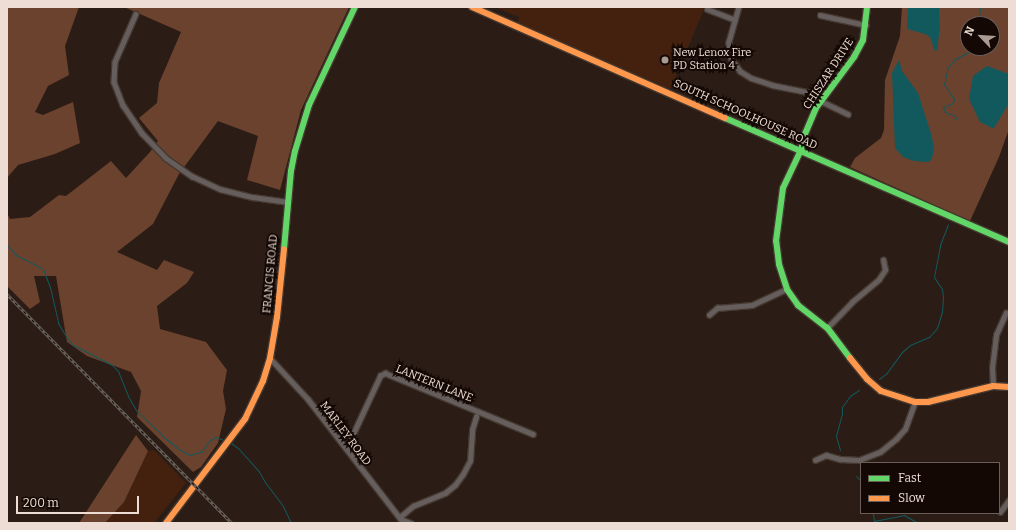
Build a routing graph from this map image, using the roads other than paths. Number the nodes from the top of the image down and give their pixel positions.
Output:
1 (355, 7) edge
2 (472, 7) edge
3 (739, 7) edge
4 (866, 7) edge
5 (707, 9) dead end
6 (136, 14) dead end
7 (820, 16) dead end
8 (735, 20) junction
9 (866, 25) junction
10 (821, 101) junction
11 (848, 114) dead end
12 (801, 150) junction
13 (288, 202) junction
14 (1009, 242) edge
15 (883, 260) dead end
16 (787, 289) junction
17 (1009, 313) edge
18 (709, 315) dead end
19 (827, 328) junction
20 (270, 358) junction
21 (993, 386) junction
22 (1009, 387) edge
23 (915, 402) junction
24 (476, 417) dead end
25 (533, 434) dead end
26 (346, 449) junction
27 (815, 460) dead end
28 (1009, 500) edge
29 (1000, 512) dead end
30 (401, 519) edge
31 (166, 523) edge
32 (412, 523) edge

1 - 13 street, FRANCIS ROAD
2 - 12 street, SOUTH SCHOOLHOUSE ROAD
3 - 8 street
4 - 9 street, CHISZAR DRIVE
5 - 8 street
6 - 13 street
7 - 9 street
8 - 10 street
9 - 10 street, CHISZAR DRIVE
10 - 11 street
10 - 12 street, CHISZAR DRIVE
12 - 14 street, SOUTH SCHOOLHOUSE ROAD
12 - 16 street, CHISZAR DRIVE
13 - 20 street, FRANCIS ROAD
15 - 19 street
16 - 18 street
16 - 19 street, CHISZAR DRIVE
17 - 21 street
19 - 23 street, CHISZAR DRIVE
20 - 26 street, MARLEY ROAD
20 - 31 street, FRANCIS ROAD
21 - 22 street
21 - 23 street
23 - 27 street
24 - 30 street
25 - 26 street, LANTERN LANE
26 - 30 street, MARLEY ROAD
28 - 29 street
30 - 32 street

